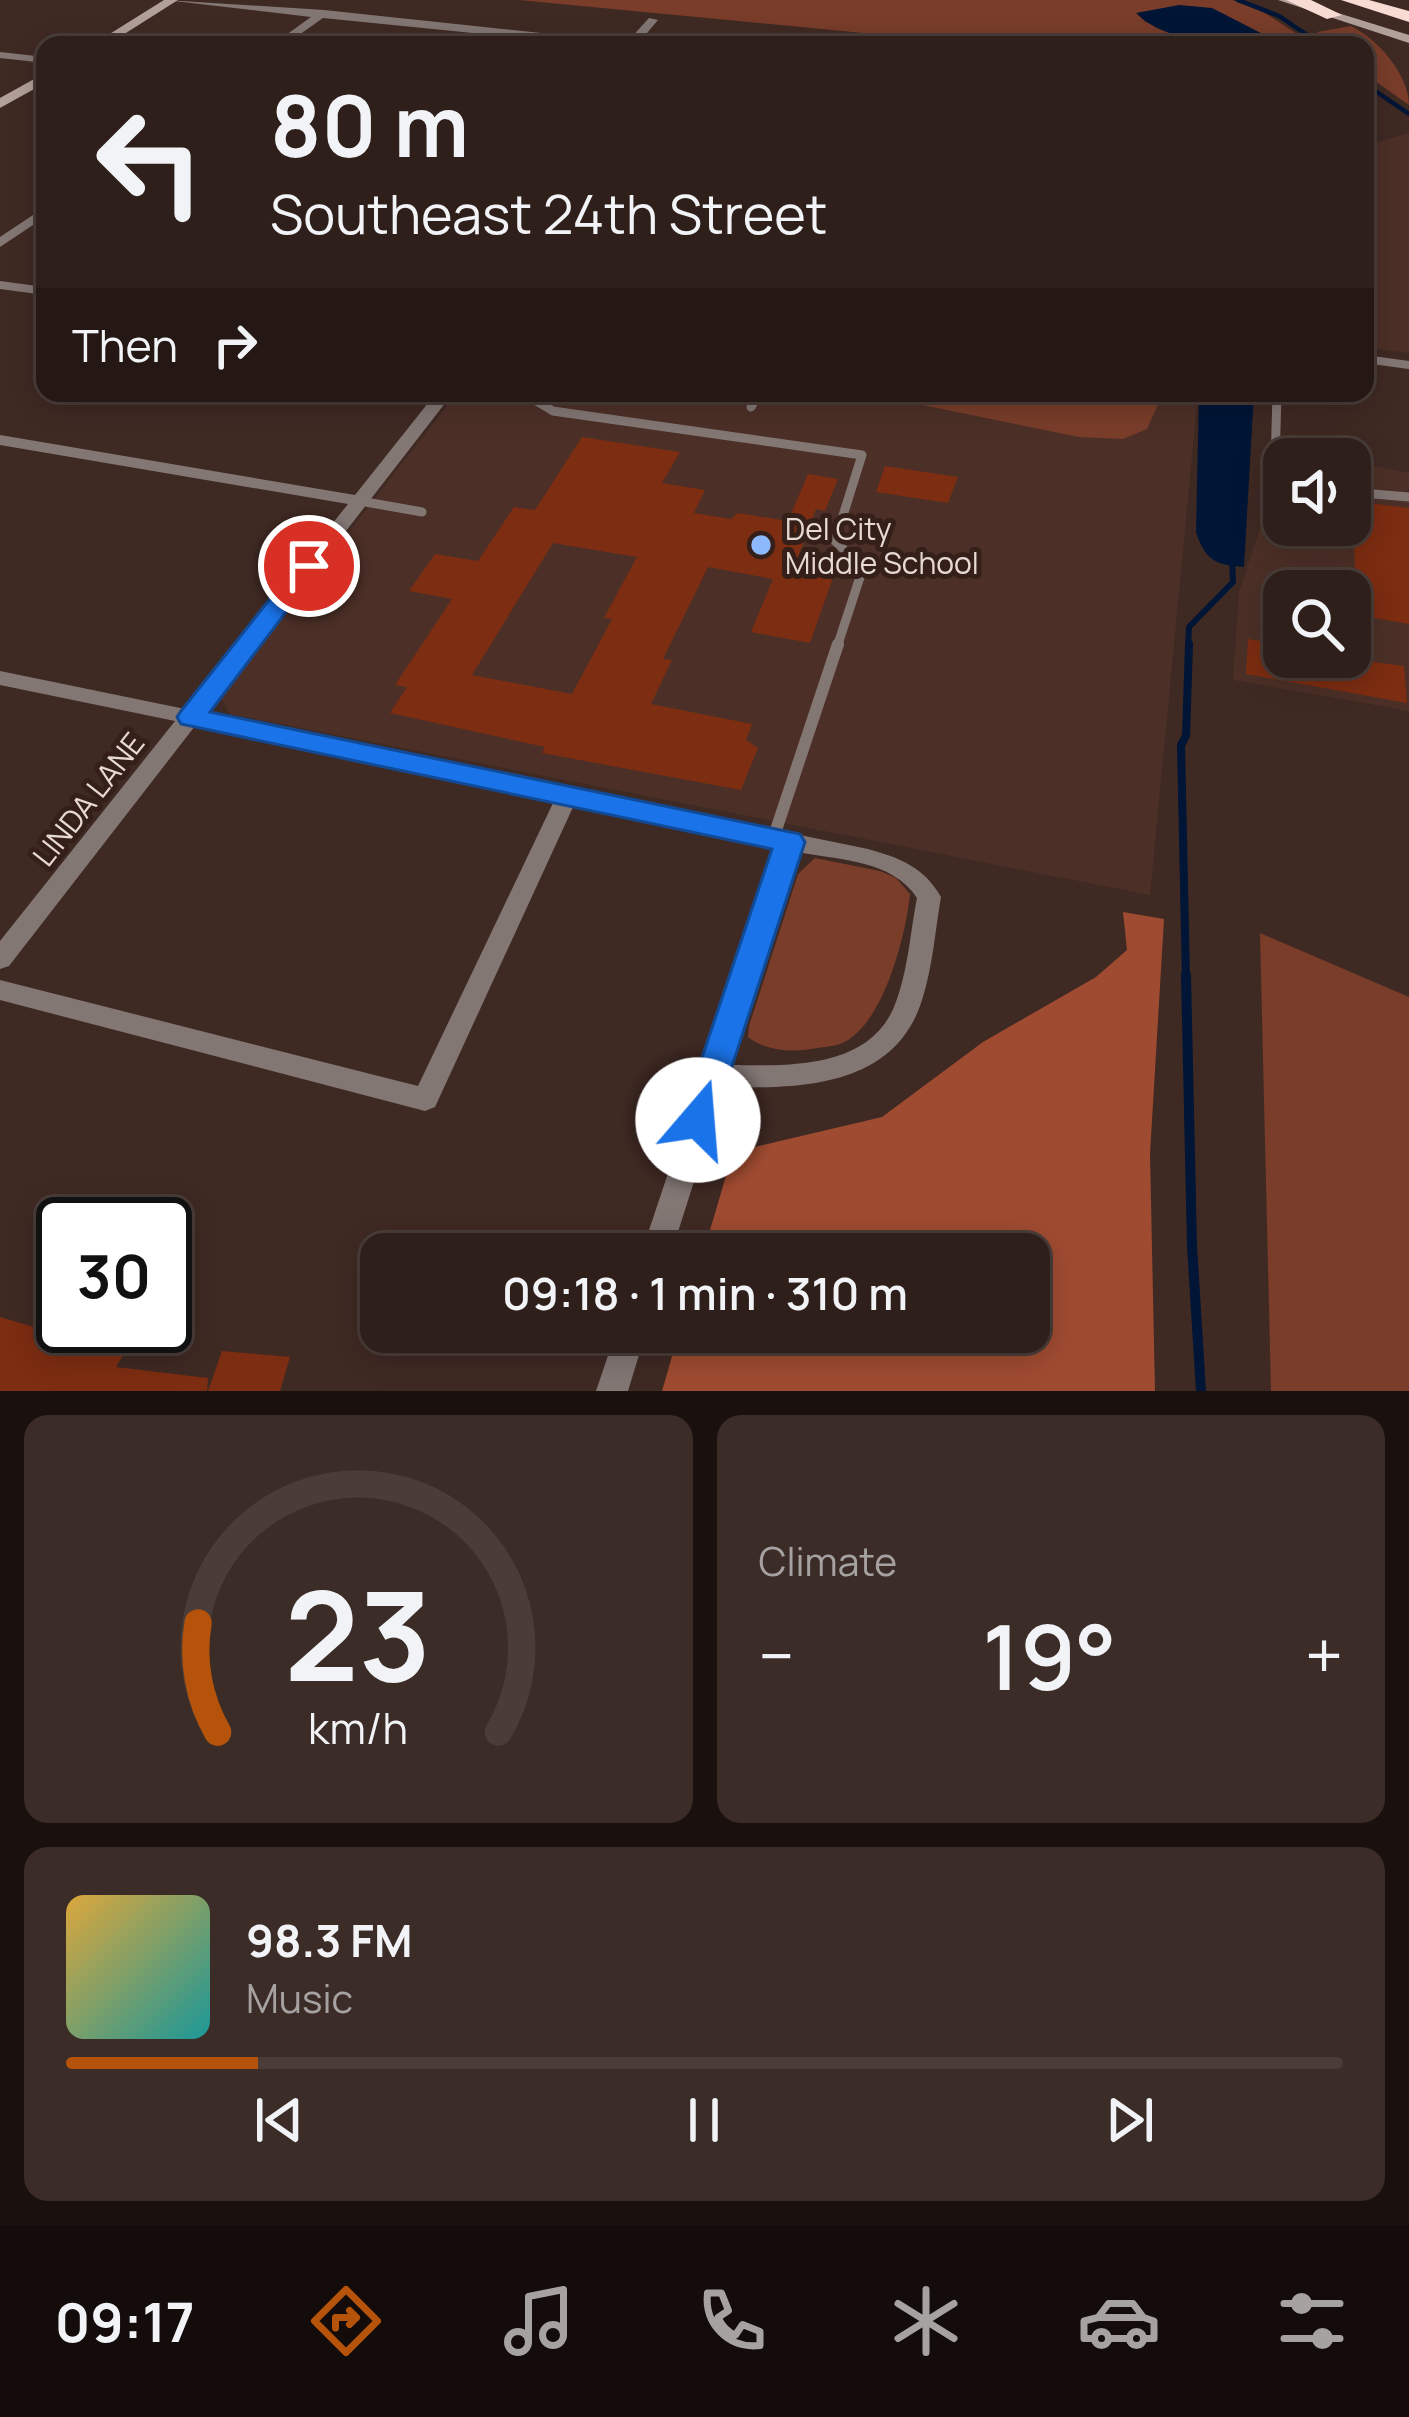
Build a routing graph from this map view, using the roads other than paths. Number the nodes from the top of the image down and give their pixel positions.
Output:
1 (171, 0) edge
2 (1284, 0) edge
3 (1295, 0) edge
4 (1349, 0) edge
5 (1386, 0) edge
6 (1409, 6) edge
7 (324, 13) junction
8 (1333, 15) junction
9 (1409, 16) edge
10 (653, 20) dead end
11 (474, 28) junction
12 (113, 36) edge
13 (291, 36) edge
14 (465, 36) edge
15 (546, 36) edge
16 (637, 36) edge
17 (1409, 39) edge
18 (0, 55) edge
19 (36, 59) edge
20 (36, 82) edge
21 (0, 104) edge
22 (36, 218) edge
23 (0, 244) edge
24 (0, 285) edge
25 (36, 290) edge
26 (1374, 359) edge
27 (1409, 364) edge
28 (438, 402) edge
29 (538, 402) edge
30 (754, 402) edge
31 (1276, 402) edge
32 (752, 407) dead end
33 (1275, 438) edge
34 (0, 440) edge
35 (1371, 494) edge
36 (1409, 497) edge
37 (359, 501) junction
38 (422, 512) dead end
39 (0, 678) edge
40 (191, 717) junction
41 (567, 797) junction
42 (782, 840) junction
43 (0, 959) edge
44 (0, 990) edge
45 (712, 1076) junction
46 (663, 1233) edge
47 (624, 1353) edge
48 (612, 1391) edge

1 - 7 street
1 - 12 street
2 - 8 street
3 - 8 highway
4 - 9 highway
5 - 6 highway
7 - 11 street
7 - 13 street
8 - 17 street
10 - 16 street
11 - 14 street
11 - 15 street
18 - 19 street
20 - 21 street
22 - 23 street
24 - 25 street
26 - 27 lane
28 - 37 street, LINDA LANE
29 - 42 lane
30 - 32 lane
31 - 33 lane
34 - 37 street
35 - 36 lane
37 - 38 lane
37 - 40 street, LINDA LANE
39 - 40 street
40 - 41 street
40 - 43 street, LINDA LANE
41 - 42 street
41 - 44 street
42 - 45 street
42 - 45 street
45 - 46 street
47 - 48 street

